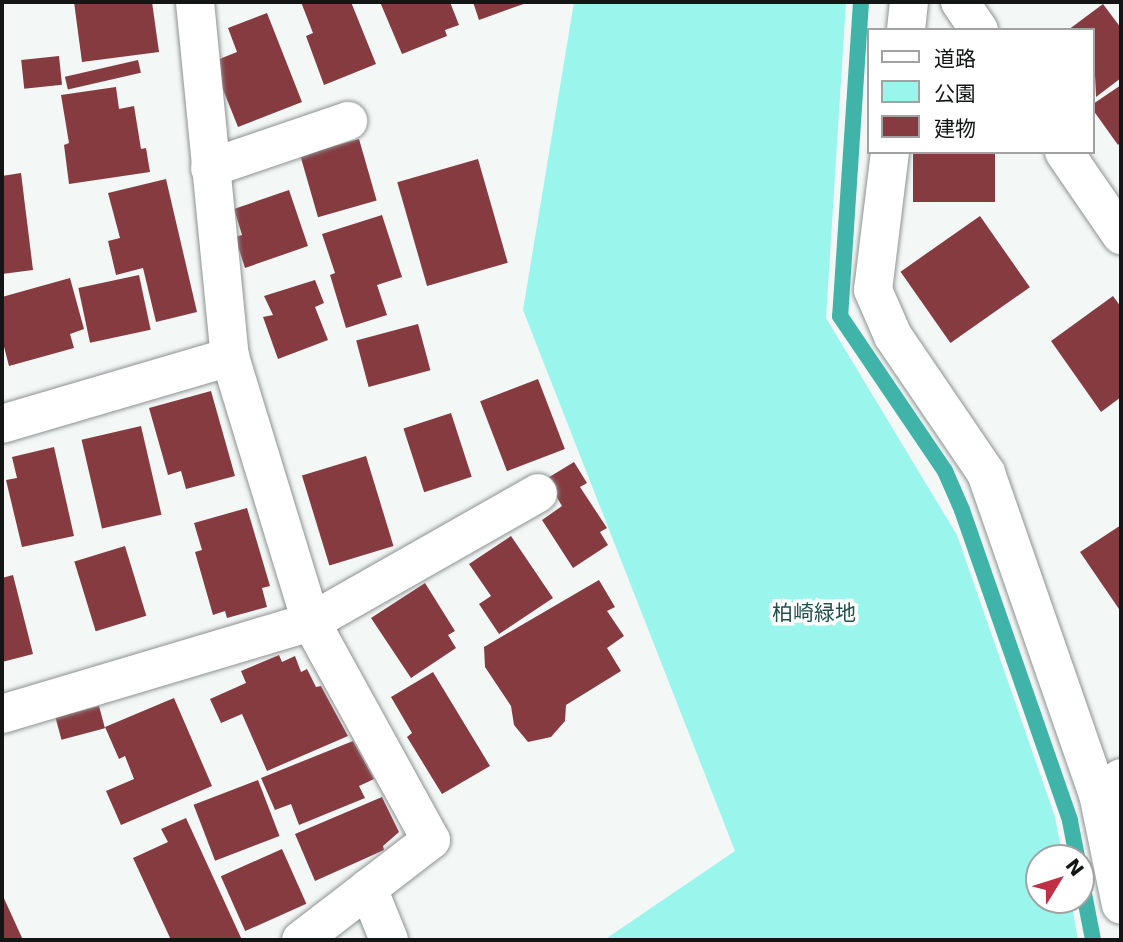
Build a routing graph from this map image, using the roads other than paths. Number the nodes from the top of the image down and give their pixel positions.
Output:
1 (196, 2) edge
2 (909, 2) edge
3 (960, 2) edge
4 (906, 28) edge
5 (978, 28) edge
6 (348, 121) dead end
7 (890, 154) edge
8 (1065, 154) edge
9 (210, 169) junction
10 (1121, 235) edge
11 (230, 357) junction
12 (2, 424) edge
13 (538, 494) dead end
14 (311, 622) junction
15 (2, 714) edge
16 (1110, 786) edge
17 (368, 888) junction
18 (1121, 905) edge
19 (301, 940) edge
20 (389, 940) edge

1 - 9 street
2 - 4 street
3 - 5 street
6 - 9 street
7 - 16 street
8 - 10 street
9 - 11 street
11 - 12 street
11 - 14 street
13 - 14 street
14 - 15 street
14 - 17 street
16 - 18 street
17 - 19 street
17 - 20 street

